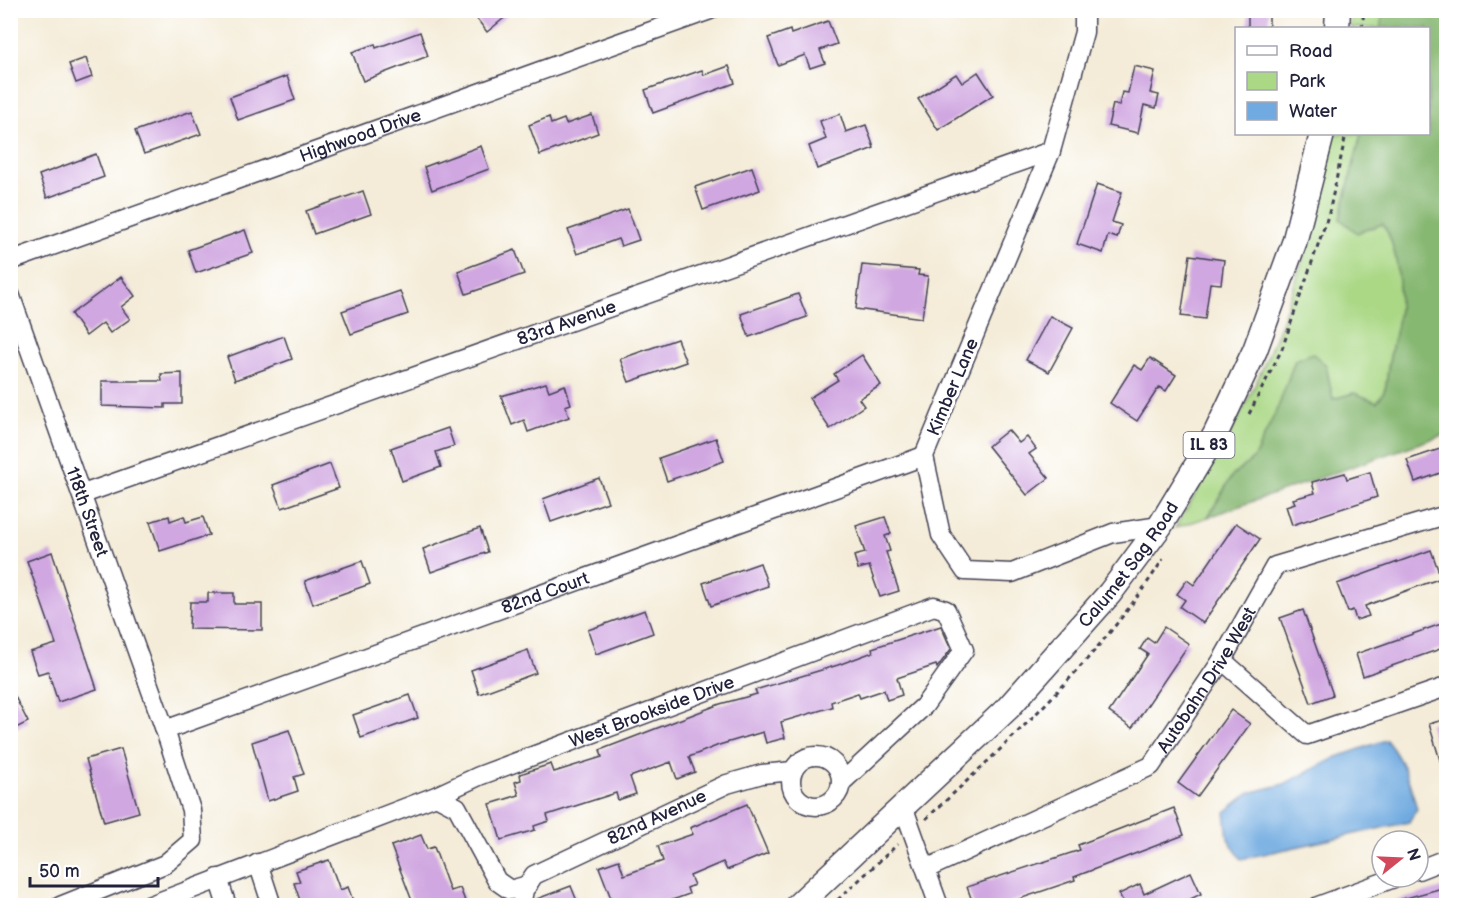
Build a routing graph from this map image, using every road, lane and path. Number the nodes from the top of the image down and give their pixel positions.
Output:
1 (710, 10) edge
2 (1084, 10) edge
3 (1338, 10) edge
4 (1364, 10) edge
5 (1337, 27) edge
6 (1362, 27) edge
7 (1322, 135) edge
8 (1051, 151) junction
9 (10, 261) edge
10 (10, 294) edge
11 (924, 456) junction
12 (82, 494) junction
13 (1446, 515) edge
14 (1160, 526) junction
15 (1222, 660) junction
16 (1446, 687) edge
17 (165, 730) junction
18 (793, 771) junction
19 (841, 783) junction
20 (436, 796) junction
21 (903, 806) junction
22 (886, 855) dead end
23 (1446, 859) edge
24 (258, 863) junction
25 (1430, 865) edge
26 (926, 869) junction
27 (218, 878) junction
28 (528, 885) junction
29 (1370, 887) edge
30 (60, 906) edge
31 (148, 906) edge
32 (227, 906) edge
33 (272, 906) edge
34 (521, 906) edge
35 (797, 906) edge
36 (831, 906) edge
37 (939, 906) edge
38 (1318, 906) edge

1 - 9 street, Highwood Drive
2 - 8 street, Kimber Lane
3 - 5 main road
4 - 6 path
7 - 14 main road, Calumet Sag Road / IL 83
8 - 11 street, Kimber Lane
8 - 12 street, 83rd Avenue
10 - 12 street, 118th Street
11 - 14 street, Kimber Lane
11 - 17 street, 82nd Court
12 - 17 street, 118th Street
13 - 15 street, Autobahn Drive West
14 - 21 main road, Calumet Sag Road / IL 83
15 - 16 street
15 - 26 street, Autobahn Drive West
17 - 30 street
18 - 19 street
18 - 19 street
18 - 28 street, 82nd Avenue
19 - 20 street, West Brookside Drive
20 - 24 street, West Brookside Drive
20 - 28 street
21 - 26 street
21 - 35 main road, Calumet Sag Road / IL 83
22 - 36 path
23 - 25 street
24 - 27 street, West Brookside Drive
24 - 33 street
26 - 37 street
27 - 31 street, West Brookside Drive
27 - 32 street
28 - 34 street
29 - 38 street

